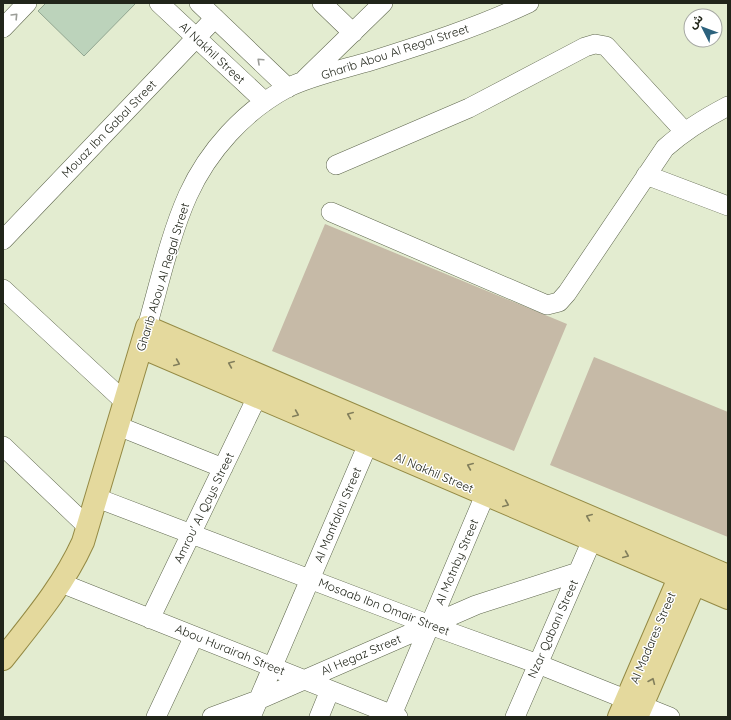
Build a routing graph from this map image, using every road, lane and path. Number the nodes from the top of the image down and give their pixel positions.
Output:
1 (27, 3) edge
2 (159, 3) edge
3 (199, 3) edge
4 (322, 3) edge
5 (383, 3) edge
6 (529, 3) edge
7 (215, 18) junction
8 (3, 28) edge
9 (353, 33) junction
10 (196, 38) junction
11 (294, 85) junction
12 (265, 102) junction
13 (728, 106) edge
14 (684, 131) junction
15 (336, 165) dead end
16 (646, 175) junction
17 (728, 206) edge
18 (331, 212) dead end
19 (3, 240) edge
20 (3, 289) edge
21 (144, 337) junction
22 (257, 397) junction
23 (125, 402) junction
24 (118, 426) junction
25 (368, 444) junction
26 (3, 446) edge
27 (223, 468) junction
28 (485, 495) junction
29 (97, 498) junction
30 (88, 527) junction
31 (191, 534) junction
32 (592, 540) junction
33 (578, 572) junction
34 (691, 572) junction
35 (728, 576) edge
36 (310, 579) junction
37 (61, 584) junction
38 (728, 598) edge
39 (150, 619) junction
40 (430, 625) junction
41 (194, 636) junction
42 (3, 659) edge
43 (538, 664) junction
44 (272, 667) junction
45 (304, 680) junction
46 (330, 690) junction
47 (255, 709) edge
48 (631, 710) edge
49 (394, 716) edge
50 (156, 717) edge
51 (212, 717) edge
52 (319, 717) edge
53 (515, 717) edge
54 (670, 717) edge

8 -> 1 street
2 - 10 street, Al Nakhil Street
3 - 7 street
4 - 9 street
5 - 9 street
6 - 11 street, Gharib Abou Al Regal Street
7 - 10 street, Mouaz Ibn Gabal Street
11 -> 7 street
9 - 11 street
10 - 12 street, Al Nakhil Street
10 - 19 street, Mouaz Ibn Gabal Street
11 - 12 street, Gharib Abou Al Regal Street
12 - 21 street, Gharib Abou Al Regal Street
13 - 14 street
14 - 15 street
14 - 16 street
16 - 17 street
16 - 18 street
20 - 23 street
21 -> 22 main road, Al Nakhil Street
21 - 23 main road, Gharib Abou Al Regal Street
34 -> 21 main road, Al Nakhil Street
22 -> 25 main road, Al Nakhil Street
22 - 27 street, Amrou' Al Qays Street
23 - 24 main road, Gharib Abou Al Regal Street
24 - 27 street
24 - 29 main road, Gharib Abou Al Regal Street
25 - 28 main road, Al Nakhil Street
25 - 36 street, Al Manfaloti Street
26 - 30 street
27 - 31 street, Amrou' Al Qays Street
28 -> 32 main road, Al Nakhil Street
28 - 40 street, Al Motnby Street
29 - 30 main road, Gharib Abou Al Regal Street
29 - 31 street, Mosaab Ibn Omair Street
30 - 37 main road, Gharib Abou Al Regal Street
31 - 36 street, Mosaab Ibn Omair Street
31 - 39 street, Amrou' Al Qays Street
32 - 33 street, Nzar Qabani Street
32 -> 34 main road, Al Nakhil Street
33 - 40 street, Al Hegaz Street
33 - 43 street, Nzar Qabani Street
34 - 35 main road, Al Nakhil Street
34 - 38 main road, Al Nakhil Street
34 - 48 main road, Al Madares Street
36 - 40 street, Mosaab Ibn Omair Street
36 - 44 street, Al Manfaloti Street
37 - 39 street, Abou Hurairah Street
37 - 42 main road, Gharib Abou Al Regal Street
39 - 41 street, Abou Hurairah Street
40 - 43 street, Mosaab Ibn Omair Street
40 - 45 street, Al Hegaz Street
40 - 49 street, Al Motnby Street
41 - 44 street, Abou Hurairah Street
41 - 50 street
43 - 48 street, Mosaab Ibn Omair Street
43 - 53 street, Nzar Qabani Street
44 - 45 street, Abou Hurairah Street
44 - 47 street, Al Manfaloti Street
45 - 46 street, Abou Hurairah Street
45 - 47 street, Al Hegaz Street
46 - 49 street, Abou Hurairah Street
46 - 52 street
47 - 51 street, Al Hegaz Street
48 - 54 street, Mosaab Ibn Omair Street

